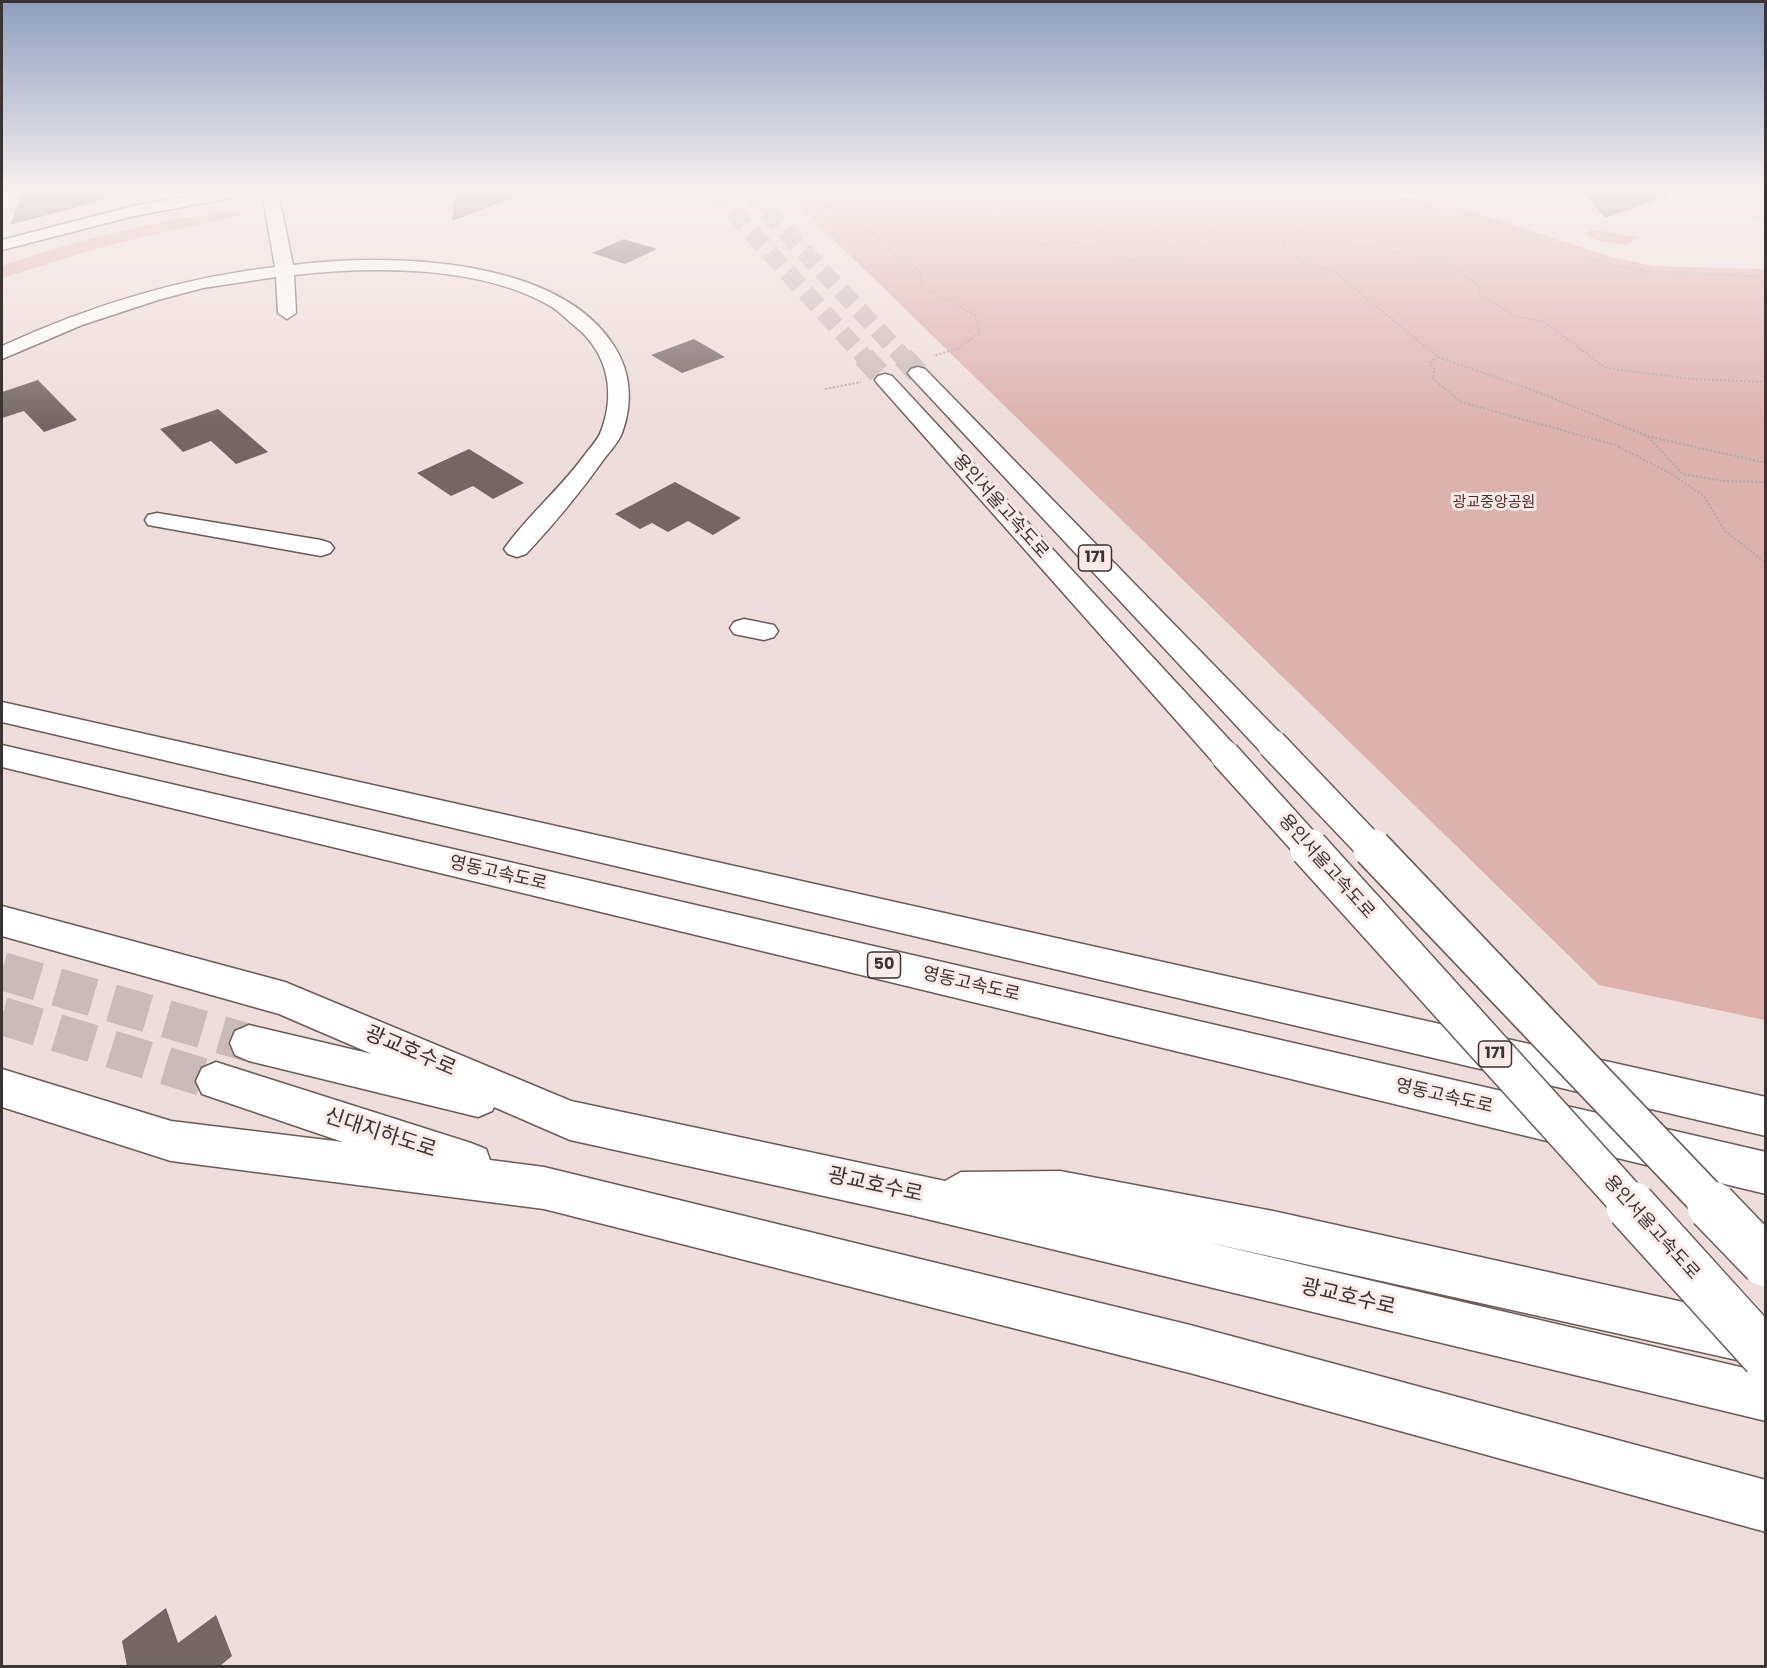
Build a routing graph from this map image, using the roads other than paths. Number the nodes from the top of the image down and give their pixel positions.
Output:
1 (295, 270) edge
2 (446, 270) edge
3 (285, 271) junction
4 (287, 312) dead end
5 (2, 353) edge
6 (922, 366) tunnel mouth
7 (874, 381) tunnel mouth
8 (157, 520) dead end
9 (321, 548) dead end
10 (517, 549) dead end
11 (2, 712) edge
12 (2, 756) edge
13 (2, 921) edge
14 (249, 1042) tunnel mouth
15 (216, 1081) tunnel mouth
16 (2, 1088) edge
17 (1766, 1117) edge
18 (570, 1120) junction
19 (1766, 1173) edge
20 (544, 1188) junction
21 (910, 1194) junction
22 (1766, 1262) edge
23 (1766, 1343) edge
24 (1766, 1355) edge
25 (1766, 1397) edge
26 (1766, 1506) edge

1 - 3 main road
2 - 10 main road
3 - 4 main road
3 - 5 main road
6 - 22 main road, 용인서울고속도로 / 171, bridge
7 - 24 main road, 용인서울고속도로 / 171, bridge
8 - 9 main road
11 - 17 main road
12 - 19 main road, 영동고속도로 / 50
13 - 18 main road, 광교호수로
14 - 18 main road
15 - 20 main road, 신대지하도로
16 - 20 main road
18 - 21 main road, 광교호수로
20 - 26 main road
21 - 23 main road
21 - 25 main road, 광교호수로

